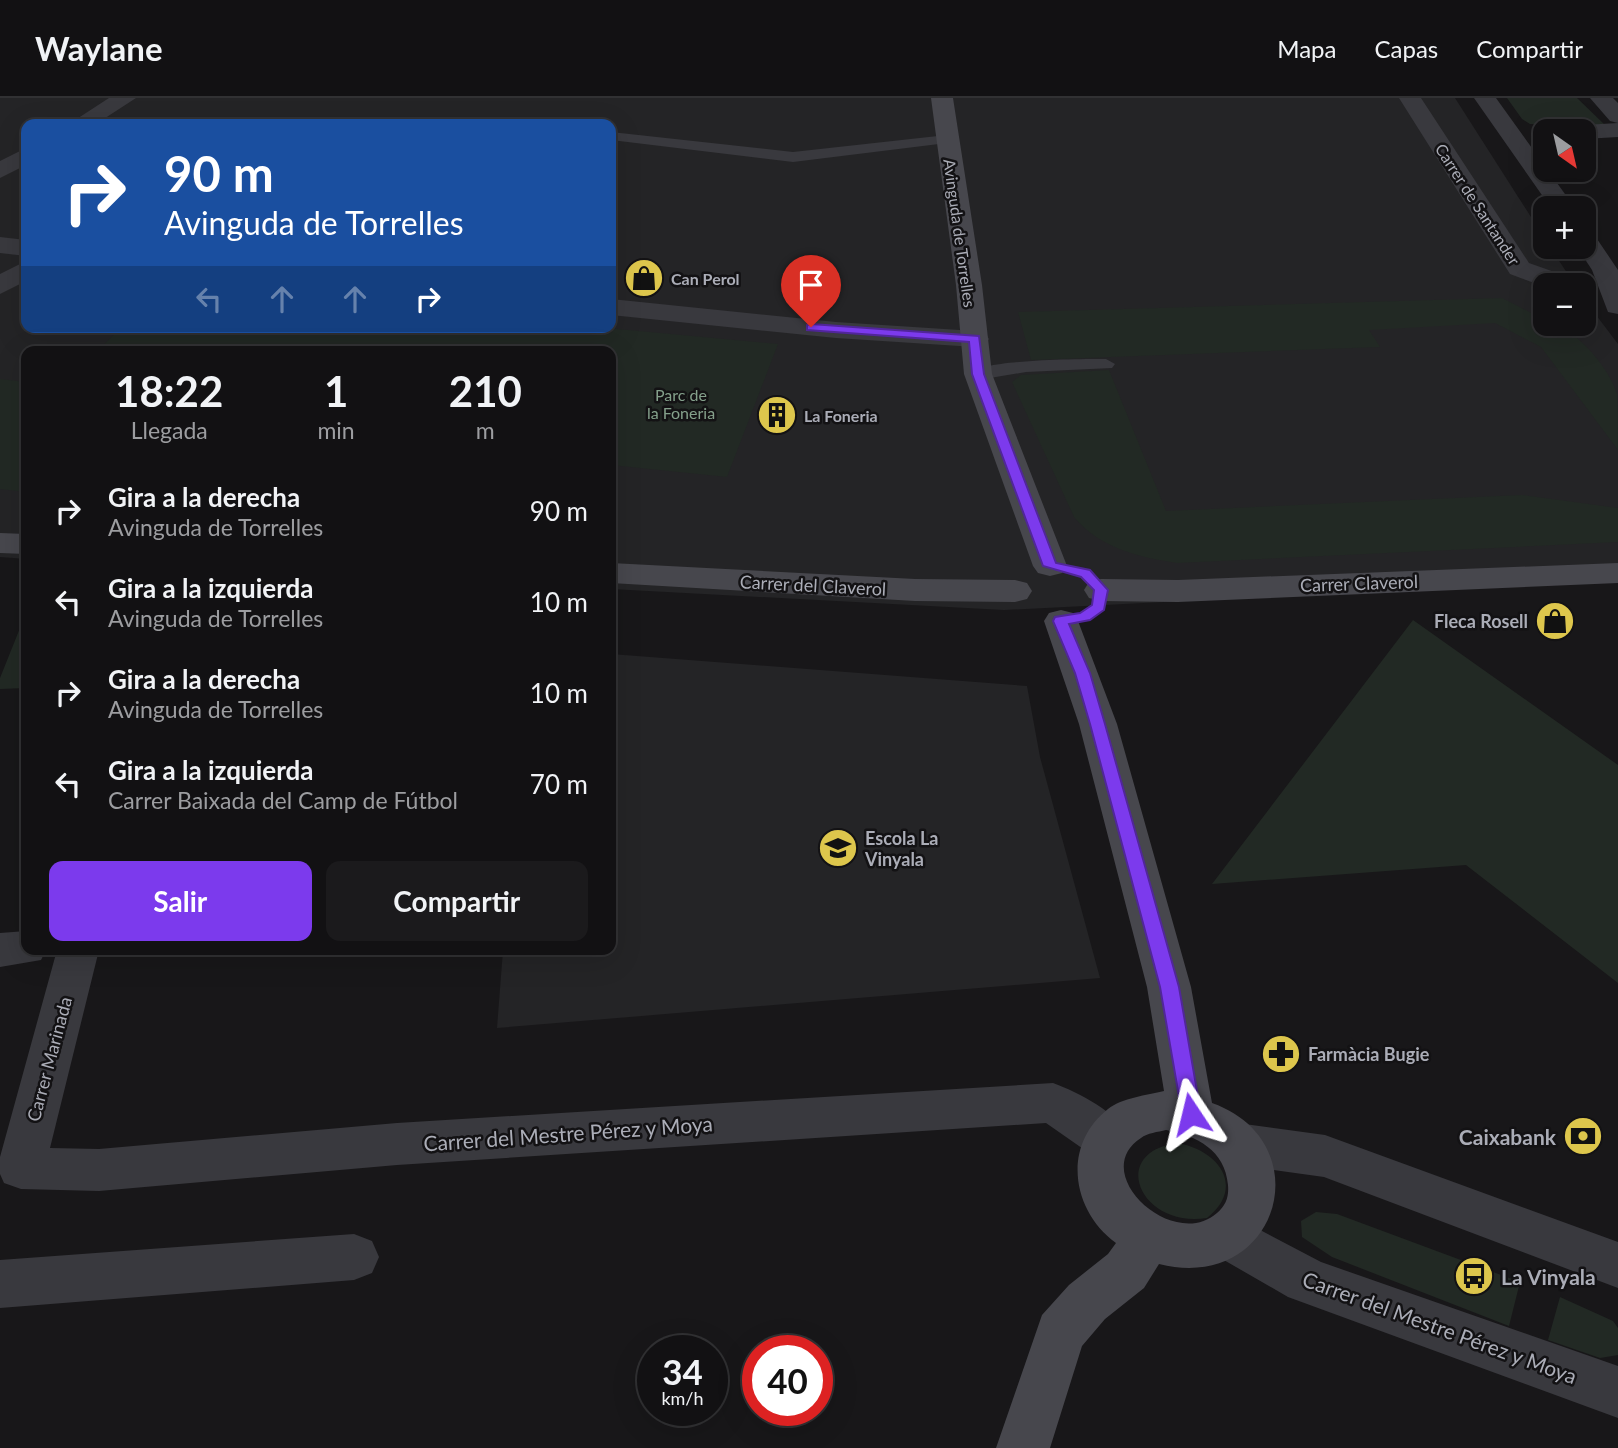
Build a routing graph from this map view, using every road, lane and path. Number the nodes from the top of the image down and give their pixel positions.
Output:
1 (125, 98) edge
2 (942, 98) edge
3 (1410, 98) edge
4 (1485, 98) edge
5 (1601, 98) edge
6 (1618, 116) edge
7 (89, 119) edge
8 (1618, 130) edge
9 (1596, 131) edge
10 (616, 137) edge
11 (947, 139) junction
12 (21, 158) edge
13 (0, 171) edge
14 (1556, 196) edge
15 (0, 245) edge
16 (21, 247) edge
17 (1596, 256) edge
18 (21, 272) edge
19 (1533, 273) edge
20 (0, 286) edge
21 (1596, 292) edge
22 (1615, 293) edge
23 (616, 308) edge
24 (975, 339) junction
25 (1106, 364) dead end
26 (978, 374) junction
27 (0, 543) edge
28 (21, 544) edge
29 (1050, 566) junction
30 (616, 573) edge
31 (1618, 573) edge
32 (1101, 590) junction
33 (1015, 591) junction
34 (1060, 621) junction
35 (21, 948) edge
36 (0, 950) edge
37 (77, 955) edge
38 (1191, 1114) junction
39 (1106, 1138) junction
40 (1237, 1144) junction
41 (21, 1168) joint
42 (1228, 1236) junction
43 (1148, 1238) junction
44 (354, 1256) dead end
45 (1618, 1265) edge
46 (0, 1284) edge
47 (1618, 1392) edge
48 (1023, 1448) edge

1 - 7 street
2 - 11 street, Avinguda de Torrelles
3 - 19 street, Carrer de Santander
4 - 14 street
5 - 6 street
8 - 9 street
10 - 11 lane
11 - 24 street, Avinguda de Torrelles
12 - 13 street
15 - 16 street
17 - 22 street
18 - 20 street
21 - 22 street
23 - 24 street
24 - 26 street, Avinguda de Torrelles
25 - 26 lane
26 - 29 street, Avinguda de Torrelles
27 - 28 street
29 - 32 street
29 - 33 street
30 - 33 street, Carrer del Claverol
31 - 32 street, Carrer Claverol
32 - 34 street
33 - 34 street
34 - 38 street
35 - 36 street
37 - 41 street, Carrer Marinada
38 - 39 street
38 - 40 street
39 - 41 street, Carrer del Mestre Pérez y Moya
39 - 43 street
40 - 42 street
40 - 45 street
42 - 43 street
42 - 47 street, Carrer del Mestre Pérez y Moya
43 - 48 street
44 - 46 street

